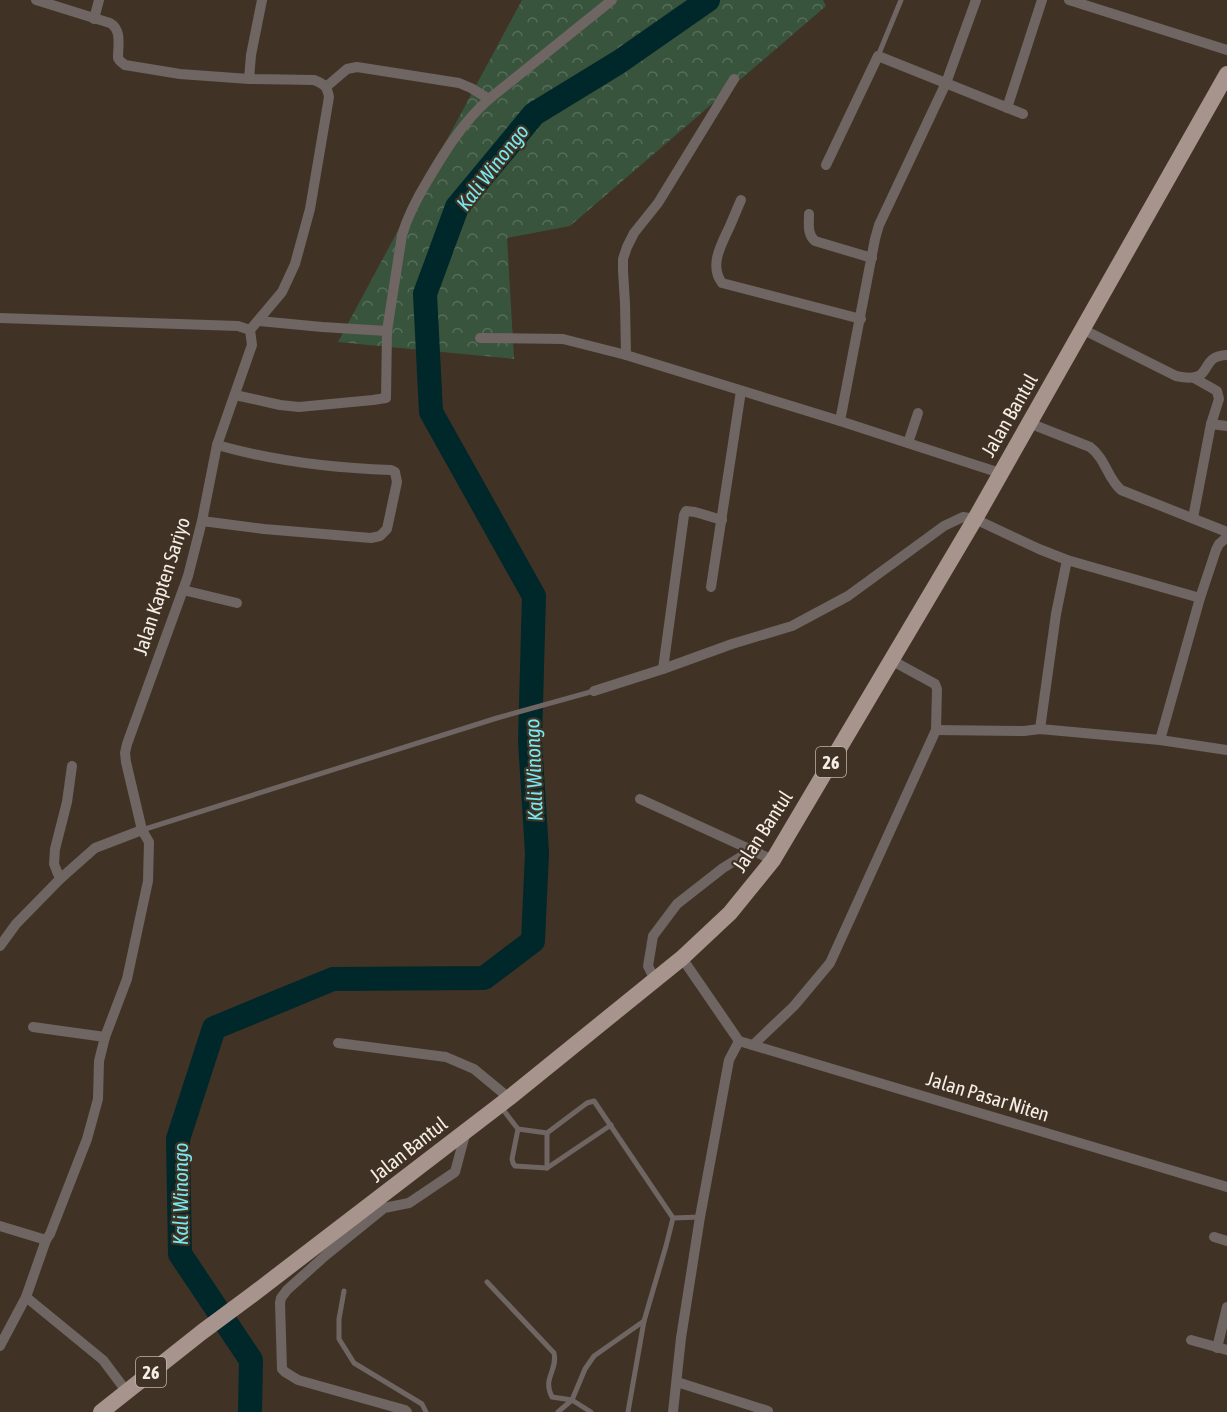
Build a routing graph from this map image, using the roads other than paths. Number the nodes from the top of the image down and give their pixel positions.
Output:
1 (36, 0) edge
2 (99, 0) edge
3 (262, 0) edge
4 (612, 0) edge
5 (901, 0) edge
6 (976, 0) edge
7 (1042, 0) edge
8 (1069, 0) edge
9 (94, 19) junction
10 (1227, 50) edge
11 (878, 56) junction
12 (1227, 74) edge
13 (249, 79) junction
14 (734, 79) dead end
15 (946, 84) junction
16 (326, 87) junction
17 (489, 99) junction
18 (1007, 108) junction
19 (1023, 114) dead end
20 (826, 165) dead end
21 (741, 200) dead end
22 (809, 214) dead end
23 (872, 258) junction
24 (0, 318) edge
25 (861, 319) junction
26 (259, 321) junction
27 (1082, 329) junction
28 (250, 330) junction
29 (387, 330) junction
30 (480, 338) dead end
31 (626, 355) junction
32 (1227, 355) edge
33 (1194, 378) junction
34 (741, 391) junction
35 (235, 395) junction
36 (918, 413) dead end
37 (840, 421) junction
38 (1029, 423) junction
39 (1211, 424) junction
40 (1227, 426) edge
41 (908, 443) junction
42 (217, 445) junction
43 (1000, 473) junction
44 (1193, 518) junction
45 (975, 519) junction
46 (722, 520) junction
47 (202, 521) junction
48 (1227, 532) edge
49 (1227, 537) edge
50 (1067, 560) junction
51 (711, 587) dead end
52 (183, 590) junction
53 (1200, 598) junction
54 (237, 603) dead end
55 (891, 660) junction
56 (663, 669) junction
57 (594, 692) joint
58 (1040, 729) junction
59 (936, 730) junction
60 (1160, 740) junction
61 (1227, 750) edge
62 (72, 766) dead end
63 (640, 799) dead end
64 (142, 830) junction
65 (752, 850) junction
66 (773, 860) junction
67 (60, 879) junction
68 (0, 946) edge
69 (682, 958) junction
70 (655, 980) junction
71 (33, 1027) dead end
72 (105, 1037) junction
73 (739, 1041) junction
74 (338, 1043) dead end
75 (753, 1045) junction
76 (504, 1102) junction
77 (611, 1125) junction
78 (518, 1129) junction
79 (466, 1131) junction
80 (547, 1133) junction
81 (547, 1167) junction
82 (1227, 1187) edge
83 (381, 1203) junction
84 (700, 1217) junction
85 (673, 1218) junction
86 (0, 1226) edge
87 (1214, 1237) dead end
88 (46, 1240) junction
89 (1227, 1241) edge
90 (487, 1282) dead end
91 (344, 1291) dead end
92 (26, 1297) junction
93 (1227, 1307) edge
94 (645, 1321) junction
95 (1191, 1340) dead end
96 (0, 1346) edge
97 (1222, 1349) edge
98 (676, 1382) junction
99 (123, 1387) junction
100 (572, 1400) junction
101 (768, 1411) edge
102 (101, 1412) edge
103 (407, 1412) edge
104 (426, 1412) edge
105 (558, 1412) edge
106 (591, 1412) edge
107 (628, 1412) edge
108 (673, 1412) edge

1 - 9 street
2 - 9 street
3 - 13 street
4 - 17 street
5 - 11 lane
6 - 15 street
7 - 18 street
8 - 10 street
9 - 13 street
11 - 15 street
11 - 20 street
12 - 27 main road, Jalan Bantul / 26
13 - 16 street
14 - 31 street
15 - 18 street
15 - 23 street
16 - 17 street
16 - 26 street
17 - 29 street
18 - 19 street
21 - 25 street
22 - 23 street
23 - 25 street
24 - 28 street
25 - 37 street
26 - 28 street
26 - 29 street
27 - 33 street
27 - 38 main road, Jalan Bantul / 26
28 - 35 street, Jalan Kapten Sariyo
29 - 35 street
30 - 31 street
31 - 34 street
32 - 33 street
33 - 39 street
34 - 37 street
34 - 46 street
35 - 42 street, Jalan Kapten Sariyo
36 - 41 street
37 - 41 street
38 - 43 main road, Jalan Bantul / 26
38 - 44 street
39 - 40 street
39 - 44 street
41 - 43 street
42 - 47 street, Jalan Kapten Sariyo
42 - 47 street
43 - 45 main road, Jalan Bantul / 26
44 - 48 street
45 - 50 street
45 - 55 main road, Jalan Bantul / 26
45 - 56 street
46 - 51 street
46 - 56 street
47 - 52 street, Jalan Kapten Sariyo
49 - 53 street
50 - 53 street
50 - 58 street
52 - 54 street
52 - 64 street, Jalan Kapten Sariyo
53 - 60 street
55 - 59 street
55 - 66 main road, Jalan Bantul / 26
56 - 57 street
57 - 64 lane
58 - 59 street
58 - 60 street
59 - 75 street
60 - 61 street
62 - 67 street
63 - 65 street
64 - 67 street
64 - 72 street, Jalan Kapten Sariyo
65 - 66 street
65 - 70 street
66 - 69 main road, Jalan Bantul / 26
67 - 68 street
69 - 70 main road, Jalan Bantul / 26
69 - 73 street
70 - 76 main road, Jalan Bantul / 26
71 - 72 street
72 - 88 street, Jalan Kapten Sariyo
73 - 75 street, Jalan Pasar Niten
73 - 84 street
74 - 76 street
75 - 82 street, Jalan Pasar Niten
76 - 78 lane
76 - 79 main road, Jalan Bantul / 26
77 - 80 lane
77 - 81 lane
77 - 85 lane
78 - 80 lane
78 - 81 lane
79 - 83 main road, Jalan Bantul / 26
79 - 83 street
80 - 81 lane
83 - 99 main road, Jalan Bantul / 26
83 - 103 street
84 - 85 lane
84 - 98 street
85 - 94 lane
86 - 88 street
87 - 89 street
88 - 92 street, Jalan Kapten Sariyo
90 - 100 lane
91 - 104 lane
92 - 96 street, Jalan Kapten Sariyo
92 - 99 street
93 - 97 street
94 - 100 lane
94 - 107 lane
95 - 97 street
98 - 101 street
98 - 108 street
99 - 102 main road, Jalan Bantul / 26
100 - 105 lane
100 - 106 lane

